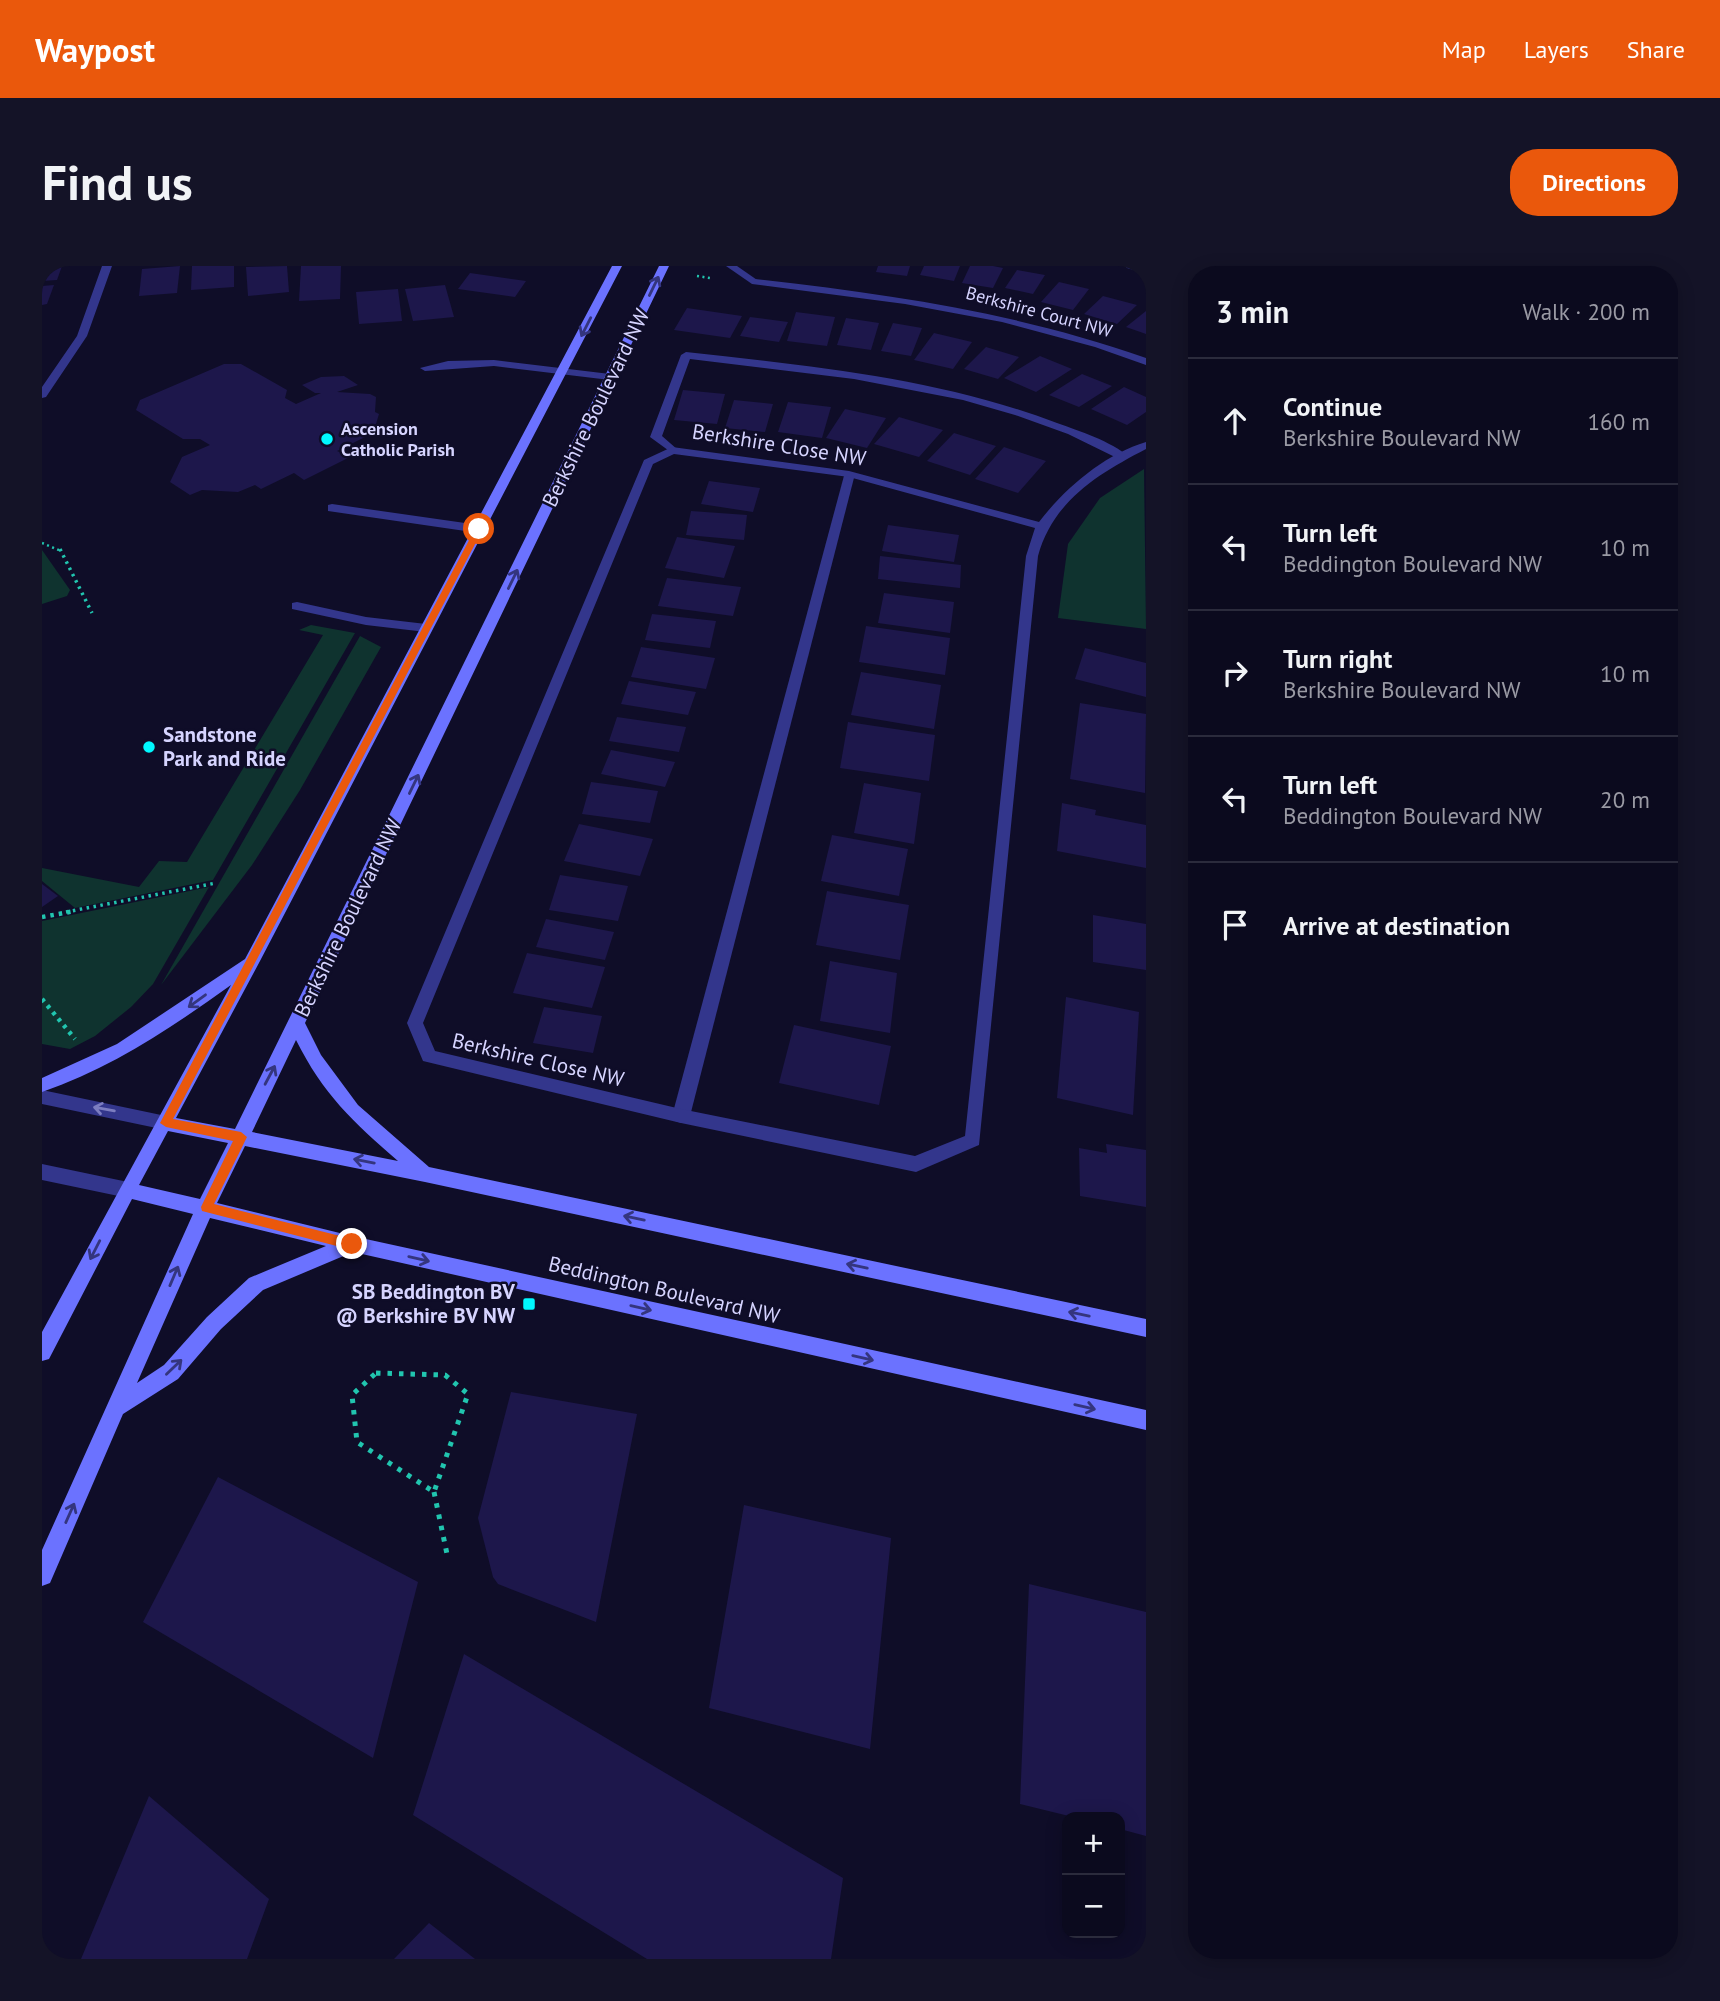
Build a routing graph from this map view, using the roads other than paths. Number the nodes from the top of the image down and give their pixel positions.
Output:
1 (107, 266) edge
2 (617, 266) edge
3 (664, 266) edge
4 (731, 266) edge
5 (1130, 266) edge
6 (1146, 271) edge
7 (1146, 362) edge
8 (425, 368) dead end
9 (563, 371) junction
10 (610, 377) junction
11 (42, 395) edge
12 (1146, 445) edge
13 (672, 450) junction
14 (1123, 457) junction
15 (849, 474) junction
16 (332, 508) dead end
17 (1042, 526) junction
18 (479, 529) junction
19 (297, 606) dead end
20 (426, 628) junction
21 (252, 961) junction
22 (297, 1024) junction
23 (42, 1085) edge
24 (42, 1097) edge
25 (681, 1116) junction
26 (166, 1123) junction
27 (241, 1137) junction
28 (42, 1172) edge
29 (425, 1174) junction
30 (128, 1190) junction
31 (206, 1207) junction
32 (352, 1244) junction
33 (1146, 1328) edge
34 (42, 1352) edge
35 (118, 1406) junction
36 (1146, 1420) edge
37 (42, 1575) edge

1 - 11 street
2 -> 9 main road, Berkshire Boulevard NW
10 -> 3 main road, Berkshire Boulevard NW
4 - 7 street, Berkshire Court NW
5 - 6 street
8 - 9 street
9 - 10 street
9 - 18 main road, Berkshire Boulevard NW
22 -> 10 main road, Berkshire Boulevard NW
12 - 14 street, Berkshire Close NW
13 - 14 street
13 - 15 street, Berkshire Close NW
13 - 25 street, Berkshire Close NW
14 - 17 street, Berkshire Close NW
15 - 17 street, Berkshire Close NW
15 - 25 street
16 - 18 street
17 - 25 street, Berkshire Close NW
18 - 20 main road, Berkshire Boulevard NW
19 - 20 street
20 - 21 main road, Berkshire Boulevard NW
21 -> 23 main road
21 - 26 main road, Berkshire Boulevard NW
27 -> 22 main road, Berkshire Boulevard NW
22 - 29 main road
26 -> 24 street
26 - 27 main road
26 - 30 main road, Berkshire Boulevard NW
29 -> 27 main road
27 - 31 main road, Berkshire Boulevard NW
28 - 30 street
33 -> 29 main road
30 - 31 main road, Beddington Boulevard NW
30 -> 34 main road, Berkshire Boulevard NW
31 - 32 main road, Beddington Boulevard NW
35 -> 31 main road, Berkshire Boulevard NW
35 -> 32 main road
32 -> 36 main road, Beddington Boulevard NW
37 -> 35 main road, Berkshire Boulevard NW

